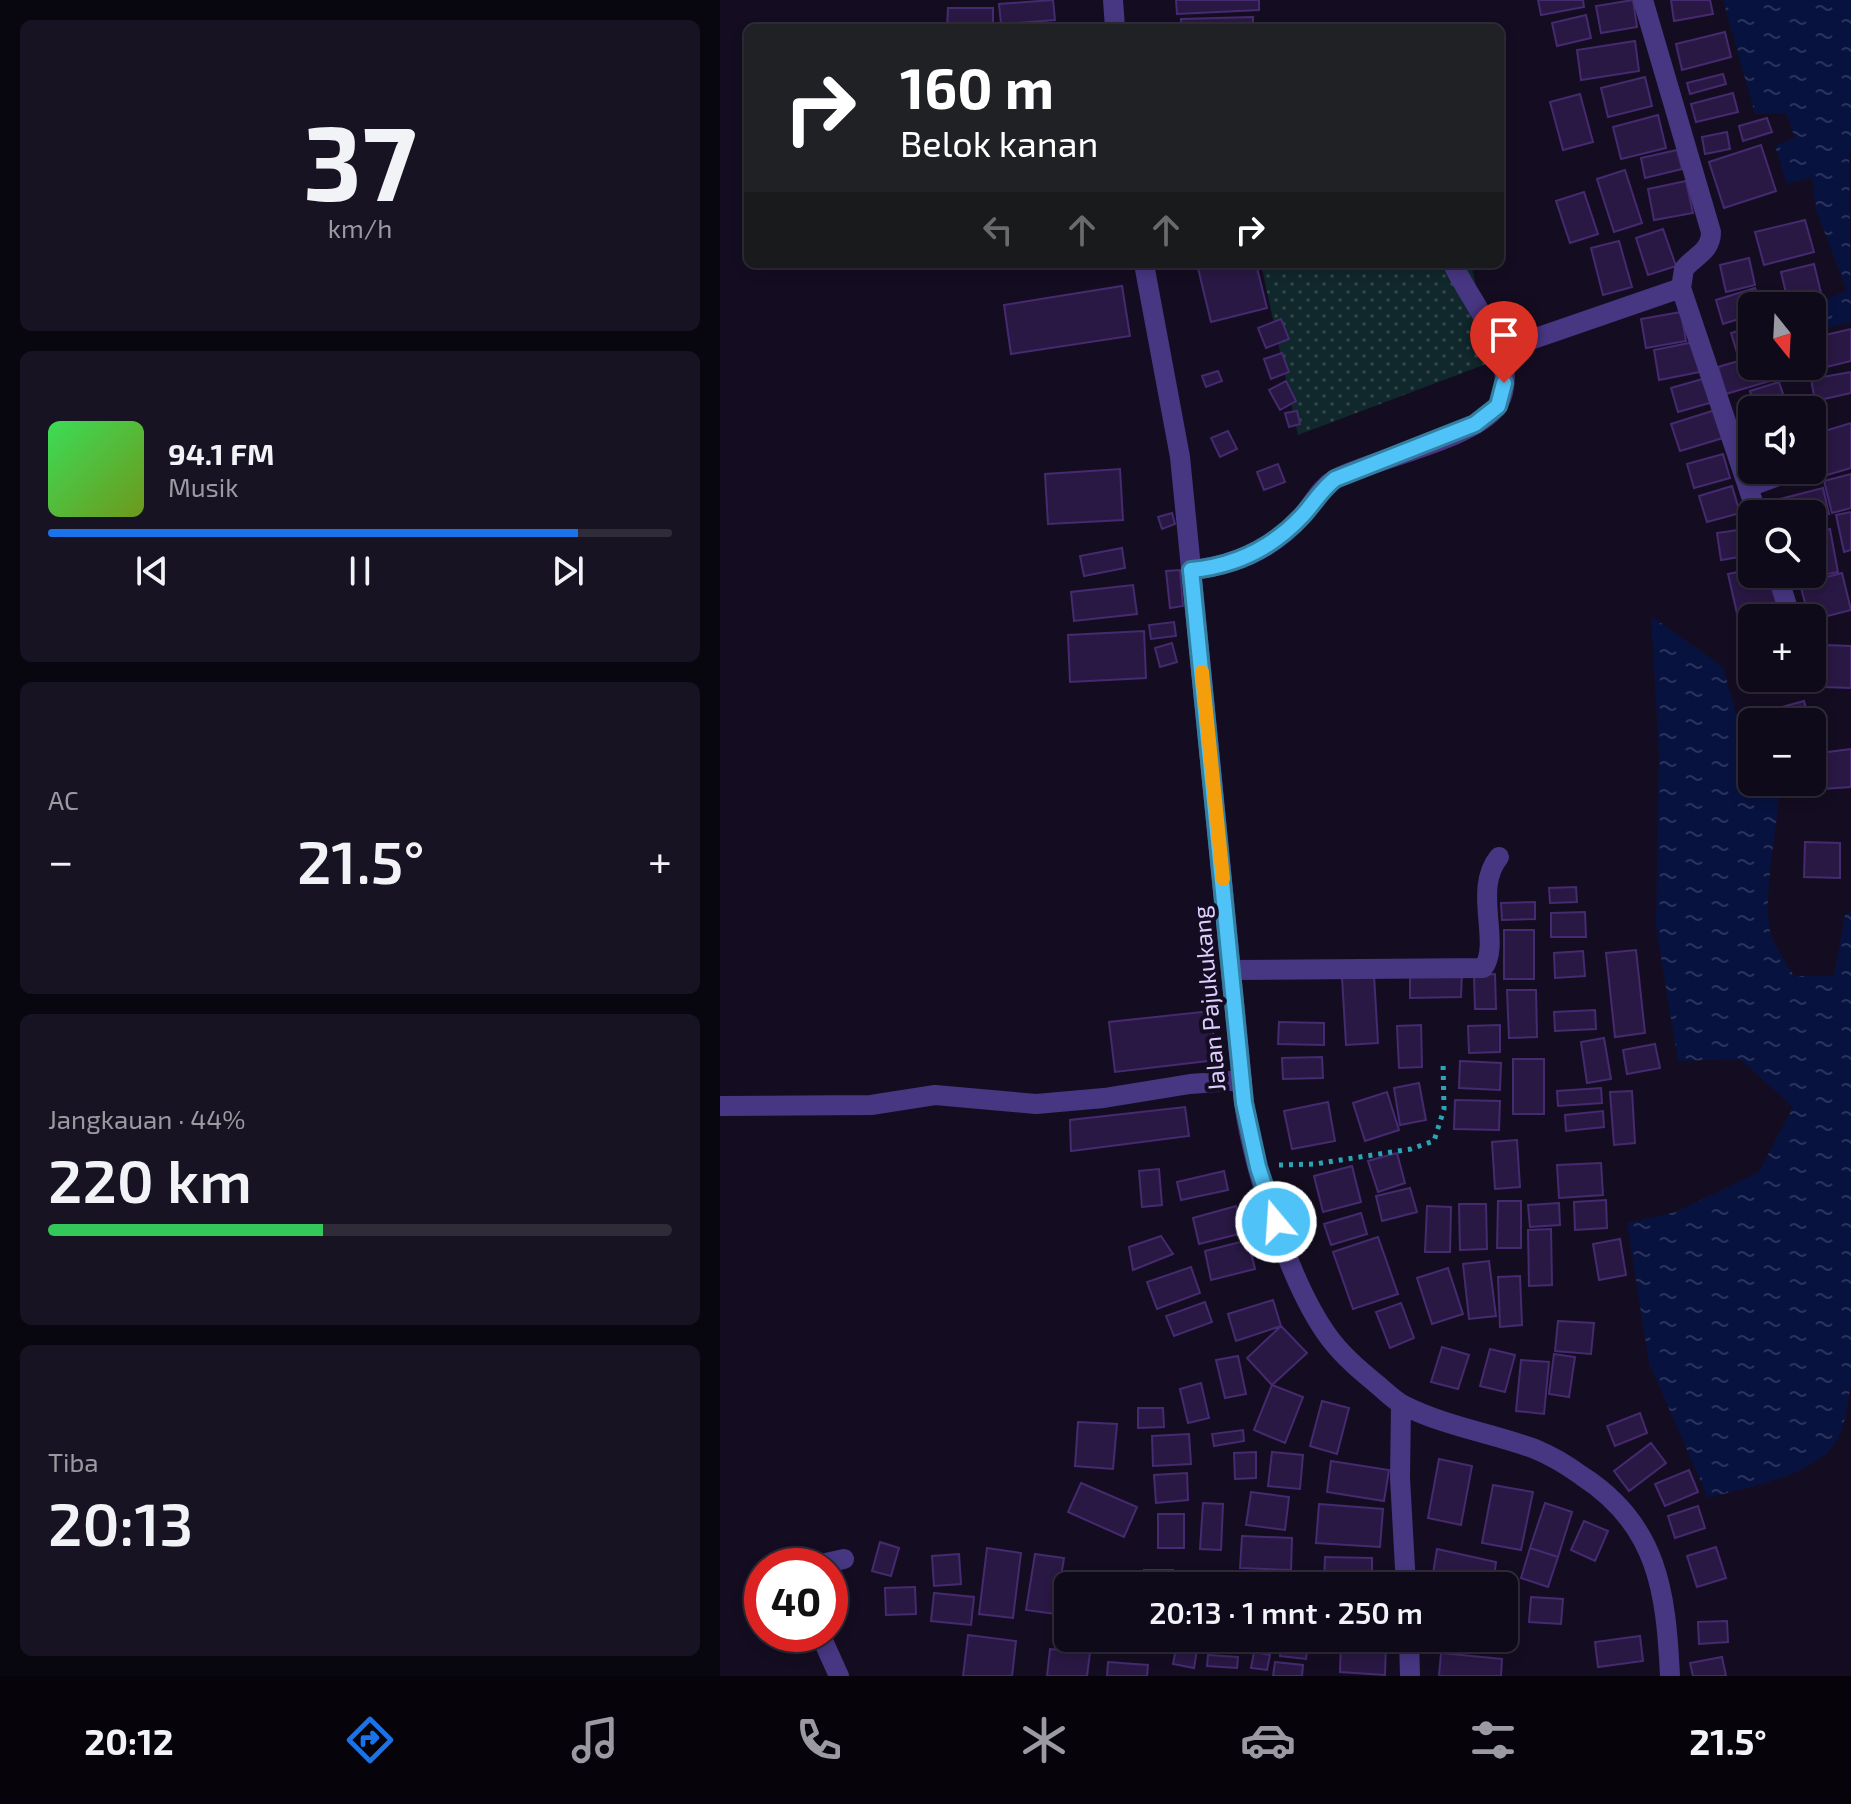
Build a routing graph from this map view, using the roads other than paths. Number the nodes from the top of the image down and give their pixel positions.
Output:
1 (1113, 0) edge
2 (1643, 0) edge
3 (1115, 24) edge
4 (1145, 268) edge
5 (1456, 268) edge
6 (1681, 288) junction
7 (1508, 348) junction
8 (1756, 484) edge
9 (1748, 487) junction
10 (1752, 500) edge
11 (1191, 570) junction
12 (1499, 857) dead end
13 (1232, 970) junction
14 (1242, 1080) junction
15 (720, 1106) edge
16 (1401, 1404) junction
17 (1405, 1572) edge
18 (828, 1652) edge
19 (1409, 1652) edge
20 (839, 1676) edge
21 (1410, 1676) edge
22 (1670, 1676) edge

1 - 3 street
2 - 6 street
4 - 11 street, Jalan Pajukukang
5 - 7 street
6 - 7 street
6 - 9 street
7 - 11 street
8 - 9 street
9 - 10 street
11 - 13 street, Jalan Pajukukang
12 - 13 street
13 - 14 street, Jalan Pajukukang
14 - 15 street
14 - 16 street, Jalan Pajukukang
16 - 17 street
16 - 22 street, Jalan Pajukukang
18 - 20 street
19 - 21 street

